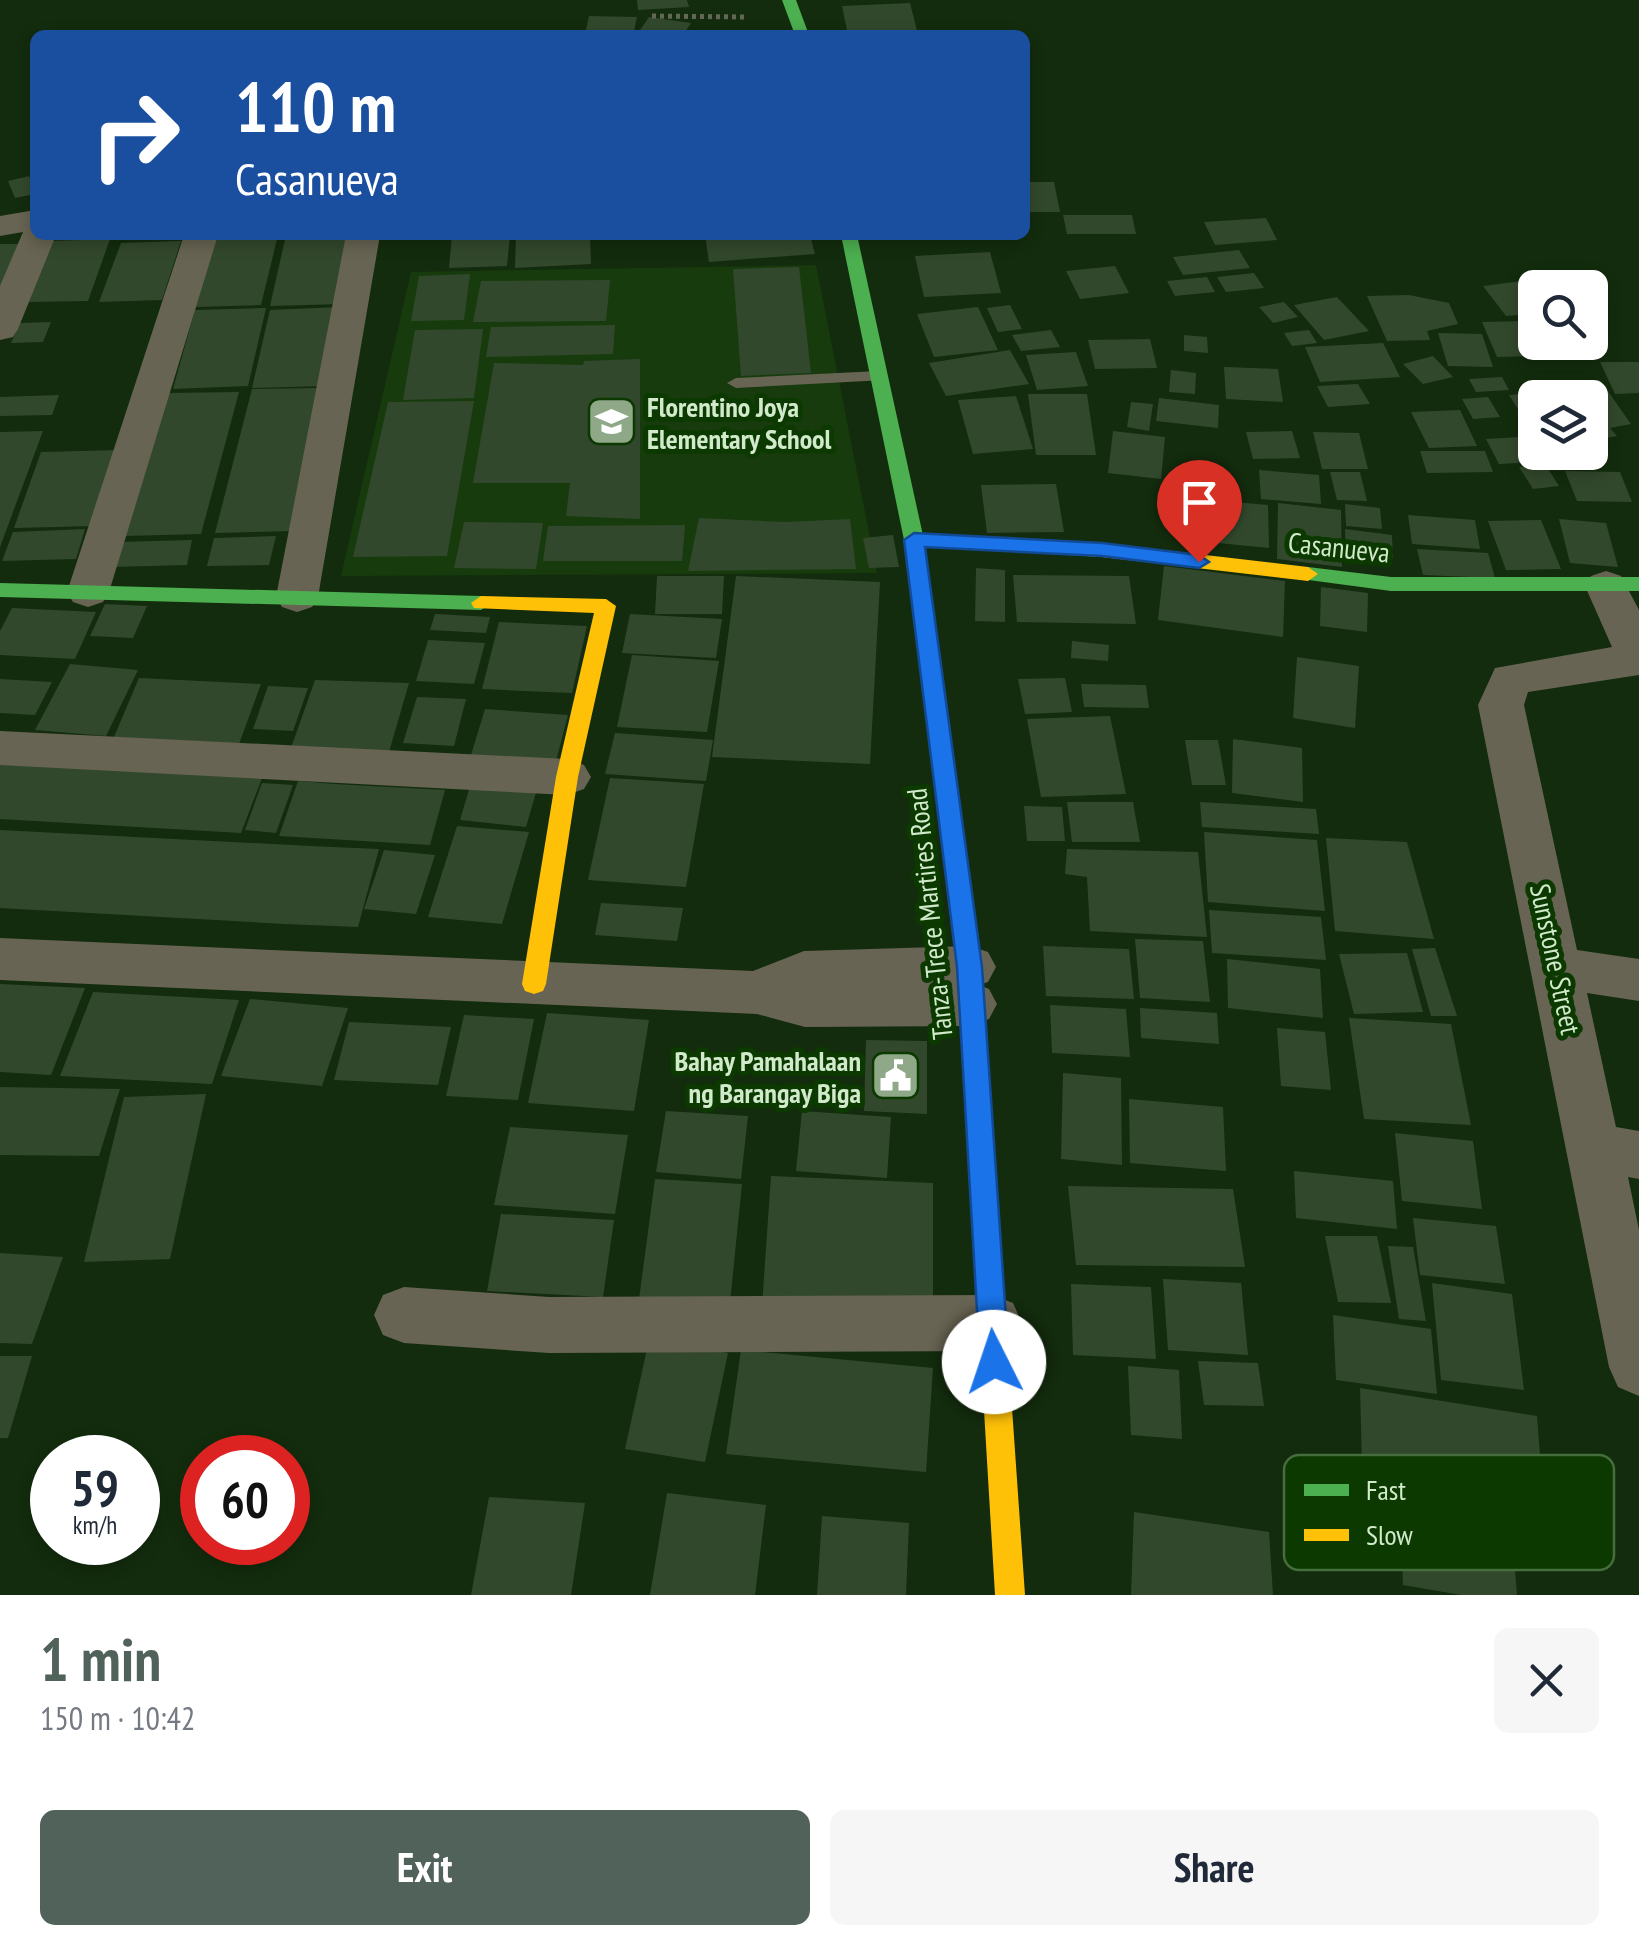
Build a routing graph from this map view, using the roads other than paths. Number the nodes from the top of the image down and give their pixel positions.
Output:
1 (30, 221) edge
2 (0, 226) edge
3 (37, 240) edge
4 (200, 240) edge
5 (362, 240) edge
6 (849, 240) edge
7 (0, 329) edge
8 (879, 376) junction
9 (736, 383) dead end
10 (914, 540) junction
11 (1622, 586) edge
12 (0, 590) edge
13 (88, 592) junction
14 (296, 596) junction
15 (1639, 658) edge
16 (0, 748) edge
17 (567, 777) junction
18 (0, 959) edge
19 (1559, 968) junction
20 (1639, 980) edge
21 (534, 984) junction
22 (970, 986) junction
23 (1616, 1151) edge
24 (404, 1315) dead end
25 (992, 1323) junction
26 (1639, 1367) edge
27 (1010, 1595) edge

1 - 2 street
3 - 7 street
4 - 13 street
5 - 14 street
6 - 8 street, Tanza-Trece Martires Road
8 - 9 lane
8 - 10 street, Tanza-Trece Martires Road
10 - 11 street, Casanueva
10 - 22 street, Tanza-Trece Martires Road
11 - 15 street
12 - 13 street
13 - 14 street
14 - 17 street
15 - 19 street, Sunstone Street
16 - 17 street
17 - 21 street
18 - 21 street
19 - 20 street
19 - 23 street, Sunstone Street
21 - 22 street
22 - 25 street, Tanza-Trece Martires Road
23 - 26 street, Sunstone Street
24 - 25 street
25 - 27 street, Tanza-Trece Martires Road

